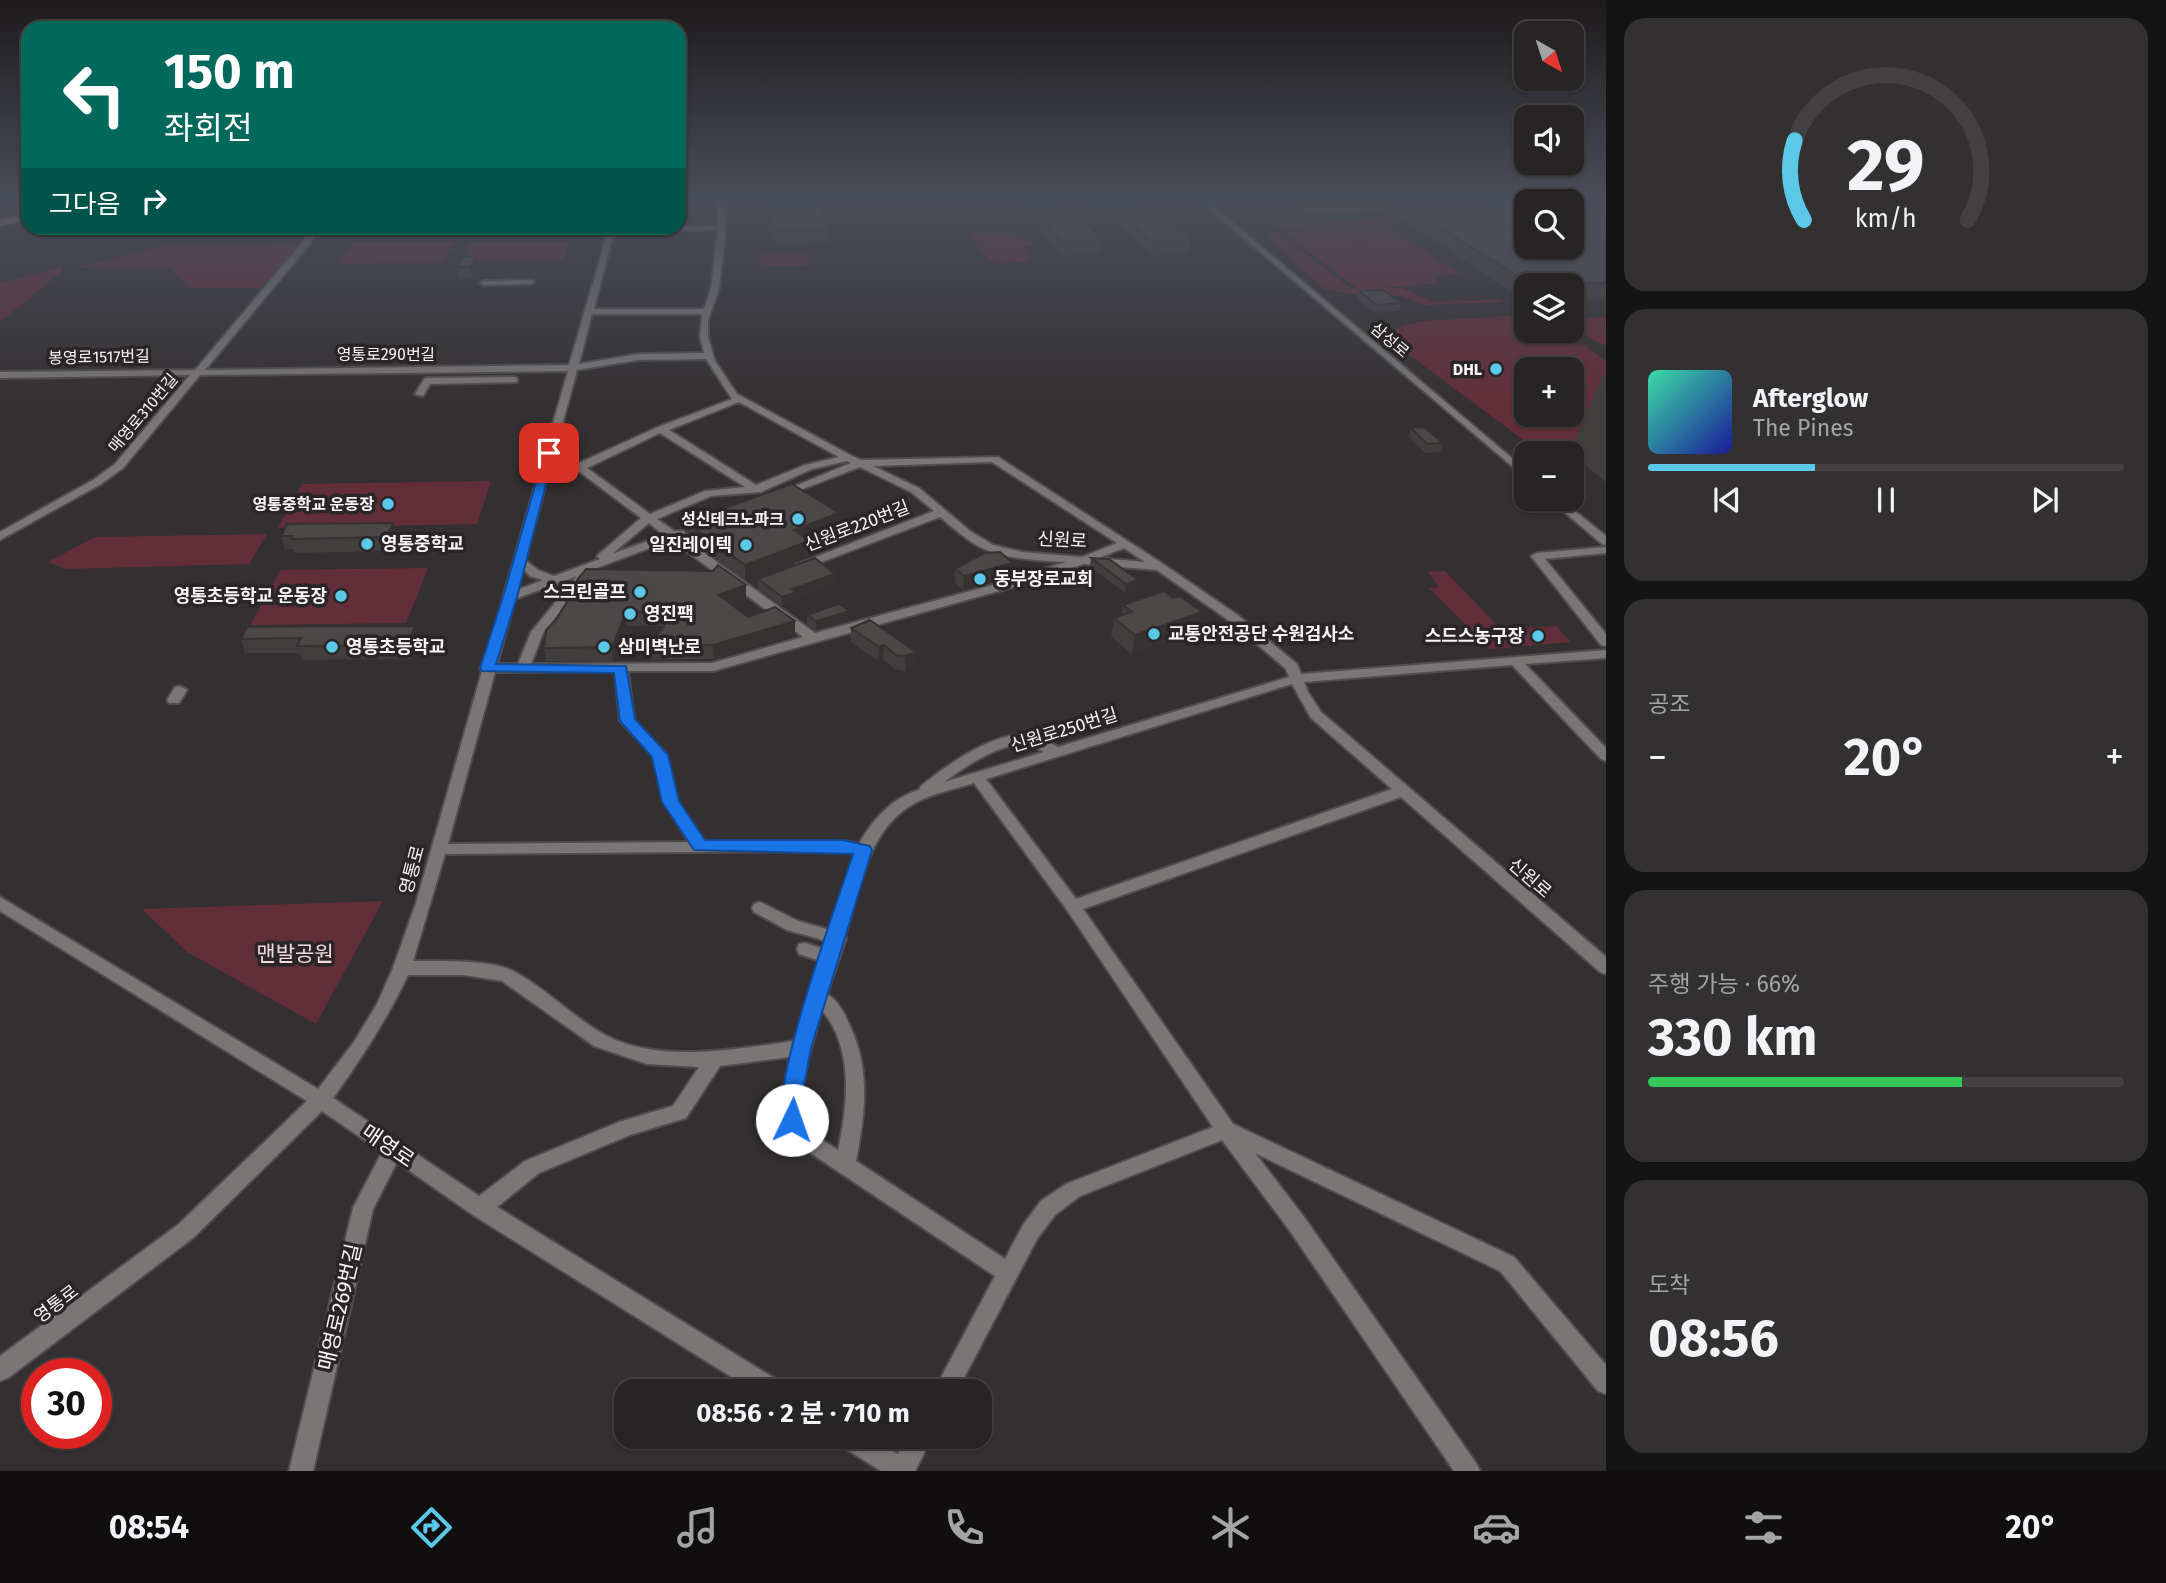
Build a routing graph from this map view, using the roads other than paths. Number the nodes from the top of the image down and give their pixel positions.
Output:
1 (285, 269) edge
2 (601, 269) edge
3 (717, 269) edge
4 (1283, 269) edge
5 (530, 282) dead end
6 (484, 283) dead end
7 (588, 312) junction
8 (708, 312) junction
9 (578, 347) junction
10 (711, 356) junction
11 (618, 359) junction
12 (572, 368) junction
13 (200, 371) junction
14 (0, 374) edge
15 (514, 380) dead end
16 (420, 394) dead end
17 (739, 399) junction
18 (660, 429) junction
19 (848, 458) junction
20 (862, 463) junction
21 (1514, 465) edge
22 (755, 489) junction
23 (1569, 511) edge
24 (942, 512) junction
25 (647, 519) junction
26 (681, 533) junction
27 (0, 537) edge
28 (1606, 542) edge
29 (1123, 545) junction
30 (1606, 550) edge
31 (1089, 559) junction
32 (519, 560) junction
33 (592, 566) junction
34 (1160, 567) junction
35 (784, 572) edge
36 (553, 580) junction
37 (510, 597) junction
38 (813, 638) junction
39 (1606, 642) edge
40 (1606, 654) edge
41 (1516, 662) junction
42 (523, 667) junction
43 (487, 668) junction
44 (621, 669) junction
45 (1298, 678) junction
46 (1055, 752) junction
47 (1606, 756) edge
48 (977, 777) junction
49 (1403, 791) junction
50 (919, 795) junction
51 (700, 846) junction
52 (438, 849) junction
53 (864, 850) junction
54 (0, 903) edge
55 (1073, 906) junction
56 (761, 908) dead end
57 (838, 938) junction
58 (805, 948) dead end
59 (831, 958) junction
60 (1606, 967) edge
61 (402, 968) junction
62 (817, 997) junction
63 (801, 1048) junction
64 (714, 1059) junction
65 (321, 1100) junction
66 (1226, 1130) junction
67 (393, 1150) junction
68 (845, 1165) junction
69 (480, 1208) junction
70 (1008, 1273) junction
71 (0, 1370) edge
72 (756, 1379) edge
73 (951, 1379) edge
74 (1606, 1382) edge
75 (867, 1449) edge
76 (914, 1449) edge
77 (302, 1471) edge
78 (902, 1471) edge
79 (1468, 1471) edge

1 - 13 street, 매영로310번길
2 - 7 street, 영통로
3 - 8 street, 신원로
4 - 21 street, 삼성로
5 - 6 street
7 - 8 street
7 - 9 street, 영통로
8 - 10 street, 신원로
9 - 11 street
9 - 12 street, 영통로
10 - 11 street
10 - 17 street, 신원로
11 - 12 street, 영통로290번길
12 - 13 street, 영통로290번길
12 - 32 street, 영통로
13 - 14 street, 봉영로1517번길
13 - 27 street, 매영로310번길
15 - 16 street
17 - 18 street
17 - 19 street, 신원로
18 - 22 street
18 - 25 street
19 - 20 street, 신원로
19 - 22 street
20 - 22 street
20 - 24 street, 신원로
20 - 29 street
22 - 25 street
23 - 28 street
24 - 31 street, 신원로
24 - 35 street, 신원로220번길
25 - 26 street
25 - 33 street
26 - 33 street
26 - 38 street
29 - 31 street
29 - 34 street
30 - 39 street
31 - 34 street, 신원로
31 - 38 street
32 - 36 street
32 - 37 street, 영통로
33 - 36 street
33 - 42 street
34 - 45 street, 신원로
36 - 37 street
37 - 43 street, 영통로
38 - 44 street
40 - 41 street, 신원로250번길
41 - 45 street, 신원로250번길
41 - 47 street
42 - 43 street
42 - 44 street
43 - 52 street, 영통로
44 - 51 street
45 - 46 street, 신원로250번길
45 - 49 street, 신원로
46 - 48 street, 신원로250번길
46 - 50 street
48 - 50 street, 신원로250번길
48 - 55 street
49 - 55 street
49 - 60 street, 신원로
50 - 53 street, 신원로250번길
51 - 52 street
51 - 53 street
52 - 61 street, 영통로
53 - 57 street, 신원로250번길
54 - 65 street, 매영로
55 - 66 street
56 - 57 street
57 - 59 street, 신원로250번길
58 - 59 street
59 - 62 street, 신원로250번길
61 - 64 street
61 - 65 street, 영통로
62 - 63 street, 신원로250번길
62 - 68 street
63 - 64 street
63 - 68 street, 신원로250번길
64 - 69 street
65 - 67 street, 매영로
65 - 71 street, 영통로
66 - 70 street
66 - 74 street
66 - 79 street
67 - 69 street, 매영로
67 - 77 street, 매영로269번길
68 - 70 street, 신원로250번길
69 - 72 street, 매영로
70 - 73 street
75 - 78 street
76 - 78 street

